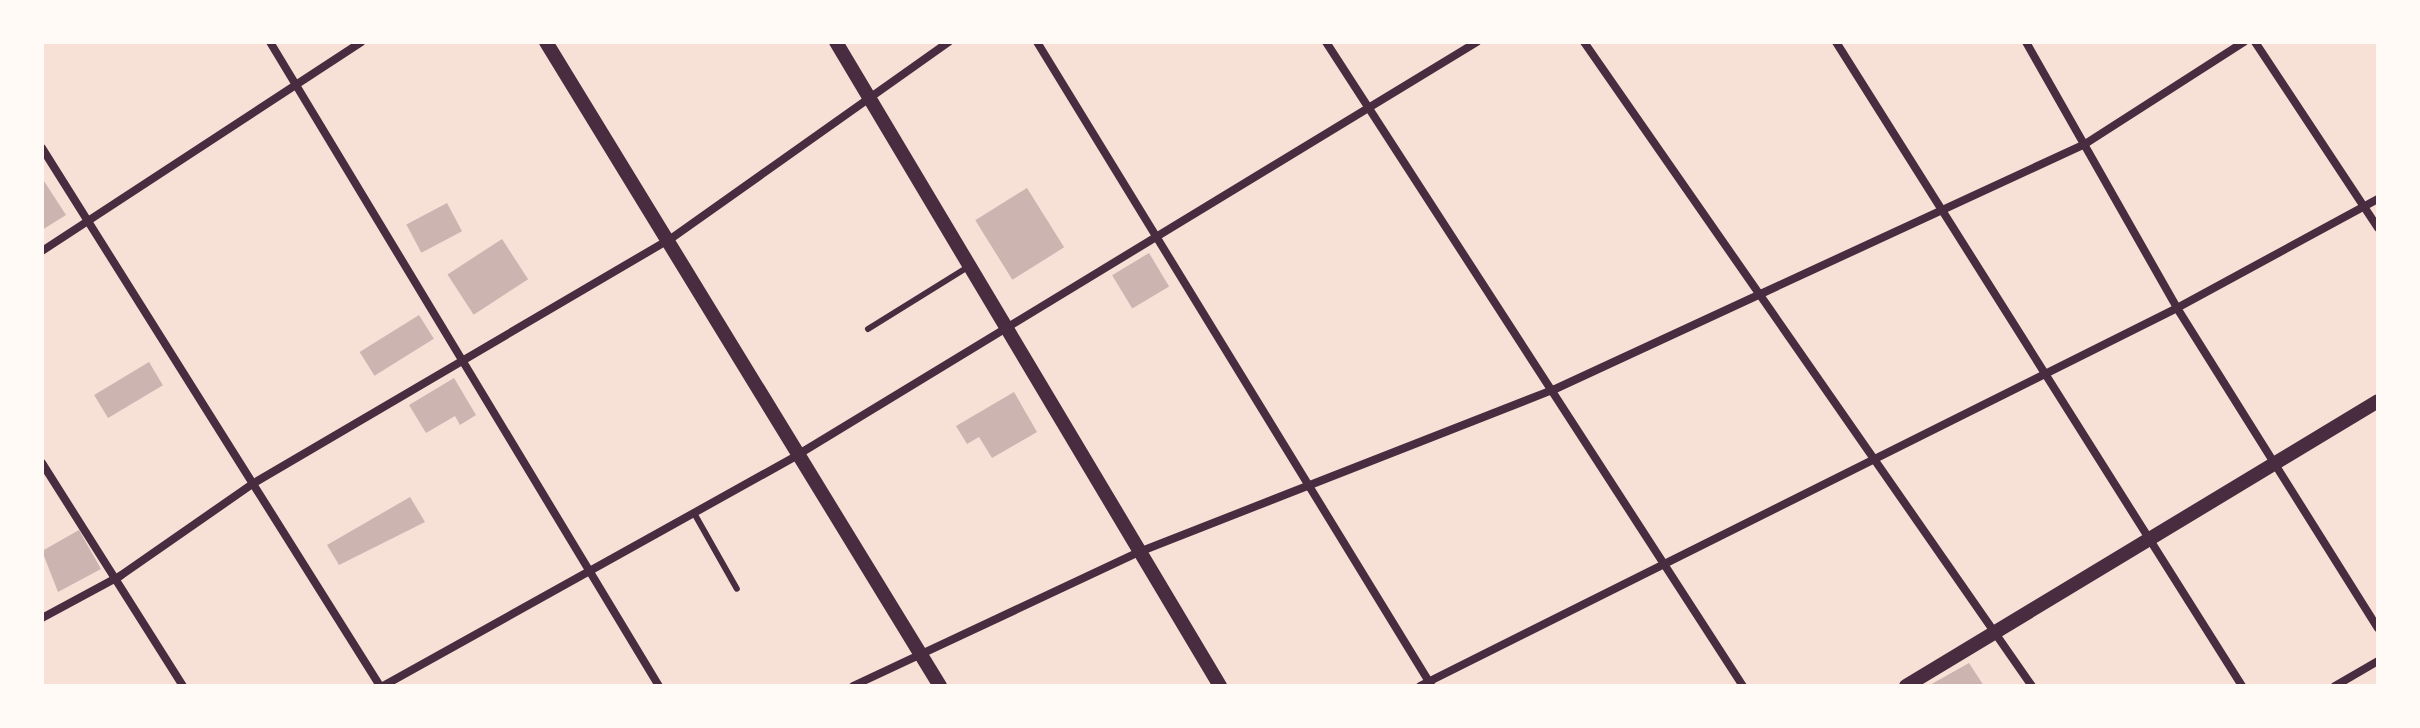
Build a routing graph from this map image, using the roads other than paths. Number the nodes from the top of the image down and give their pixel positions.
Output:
1 (270, 42) edge
2 (361, 42) edge
3 (546, 42) edge
4 (836, 42) edge
5 (949, 42) edge
6 (1037, 42) edge
7 (1326, 42) edge
8 (1477, 42) edge
9 (1584, 42) edge
10 (1836, 42) edge
11 (2026, 42) edge
12 (2244, 42) edge
13 (2255, 42) edge
14 (295, 85) junction
15 (866, 94) junction
16 (1367, 109) junction
17 (2085, 144) junction
18 (42, 148) edge
19 (2378, 199) edge
20 (2364, 206) junction
21 (1940, 207) junction
22 (88, 220) junction
23 (2378, 228) edge
24 (1160, 238) junction
25 (669, 240) junction
26 (42, 251) edge
27 (971, 266) junction
28 (1754, 293) junction
29 (2177, 308) junction
30 (1008, 326) junction
31 (868, 329) dead end
32 (464, 365) junction
33 (2044, 369) junction
34 (1553, 390) junction
35 (2378, 401) edge
36 (799, 454) junction
37 (1871, 461) junction
38 (42, 463) edge
39 (2275, 463) junction
40 (254, 483) junction
41 (1307, 486) junction
42 (694, 513) junction
43 (2150, 541) junction
44 (1139, 552) junction
45 (1662, 562) junction
46 (589, 571) junction
47 (120, 576) junction
48 (737, 589) dead end
49 (2374, 613) edge
50 (42, 618) edge
51 (2378, 628) edge
52 (1999, 636) junction
53 (920, 653) junction
54 (2378, 661) edge
55 (1427, 685) edge
56 (183, 686) edge
57 (381, 686) edge
58 (659, 686) edge
59 (853, 686) edge
60 (940, 686) edge
61 (1220, 686) edge
62 (1743, 686) edge
63 (1906, 686) edge
64 (2032, 686) edge
65 (2242, 686) edge
66 (2335, 686) edge

1 - 14 street
2 - 14 street
3 - 25 street
4 - 15 street
5 - 15 street
6 - 24 street
7 - 16 street
8 - 16 street
9 - 28 street
10 - 21 street
11 - 17 street
12 - 17 street
13 - 20 street
14 - 22 street
14 - 32 street
15 - 25 street
15 - 27 street
16 - 24 street
16 - 34 street
17 - 21 street
17 - 29 street
18 - 22 street
19 - 20 street
20 - 23 street
20 - 29 street
21 - 28 street
21 - 33 street
22 - 26 street
22 - 40 street
24 - 30 street
24 - 41 street
25 - 32 street
25 - 36 street
27 - 30 street
27 - 31 lane
28 - 34 street
28 - 37 street
29 - 33 street
29 - 39 street
30 - 36 street
30 - 44 street
32 - 40 street
32 - 46 street
33 - 37 street
33 - 43 street
34 - 41 street
34 - 45 street
35 - 39 street
36 - 42 street
36 - 53 street
37 - 45 street
37 - 52 street
38 - 47 street
39 - 43 street
39 - 49 street
40 - 47 street
40 - 57 street
41 - 44 street
41 - 55 street
42 - 46 street
42 - 48 lane
43 - 52 street
43 - 65 street
44 - 53 street
44 - 61 street
45 - 55 street
45 - 62 street
46 - 57 street
46 - 58 street
47 - 50 street
47 - 56 street
49 - 51 street
52 - 63 street
52 - 64 street
53 - 59 street
53 - 60 street
54 - 66 street

